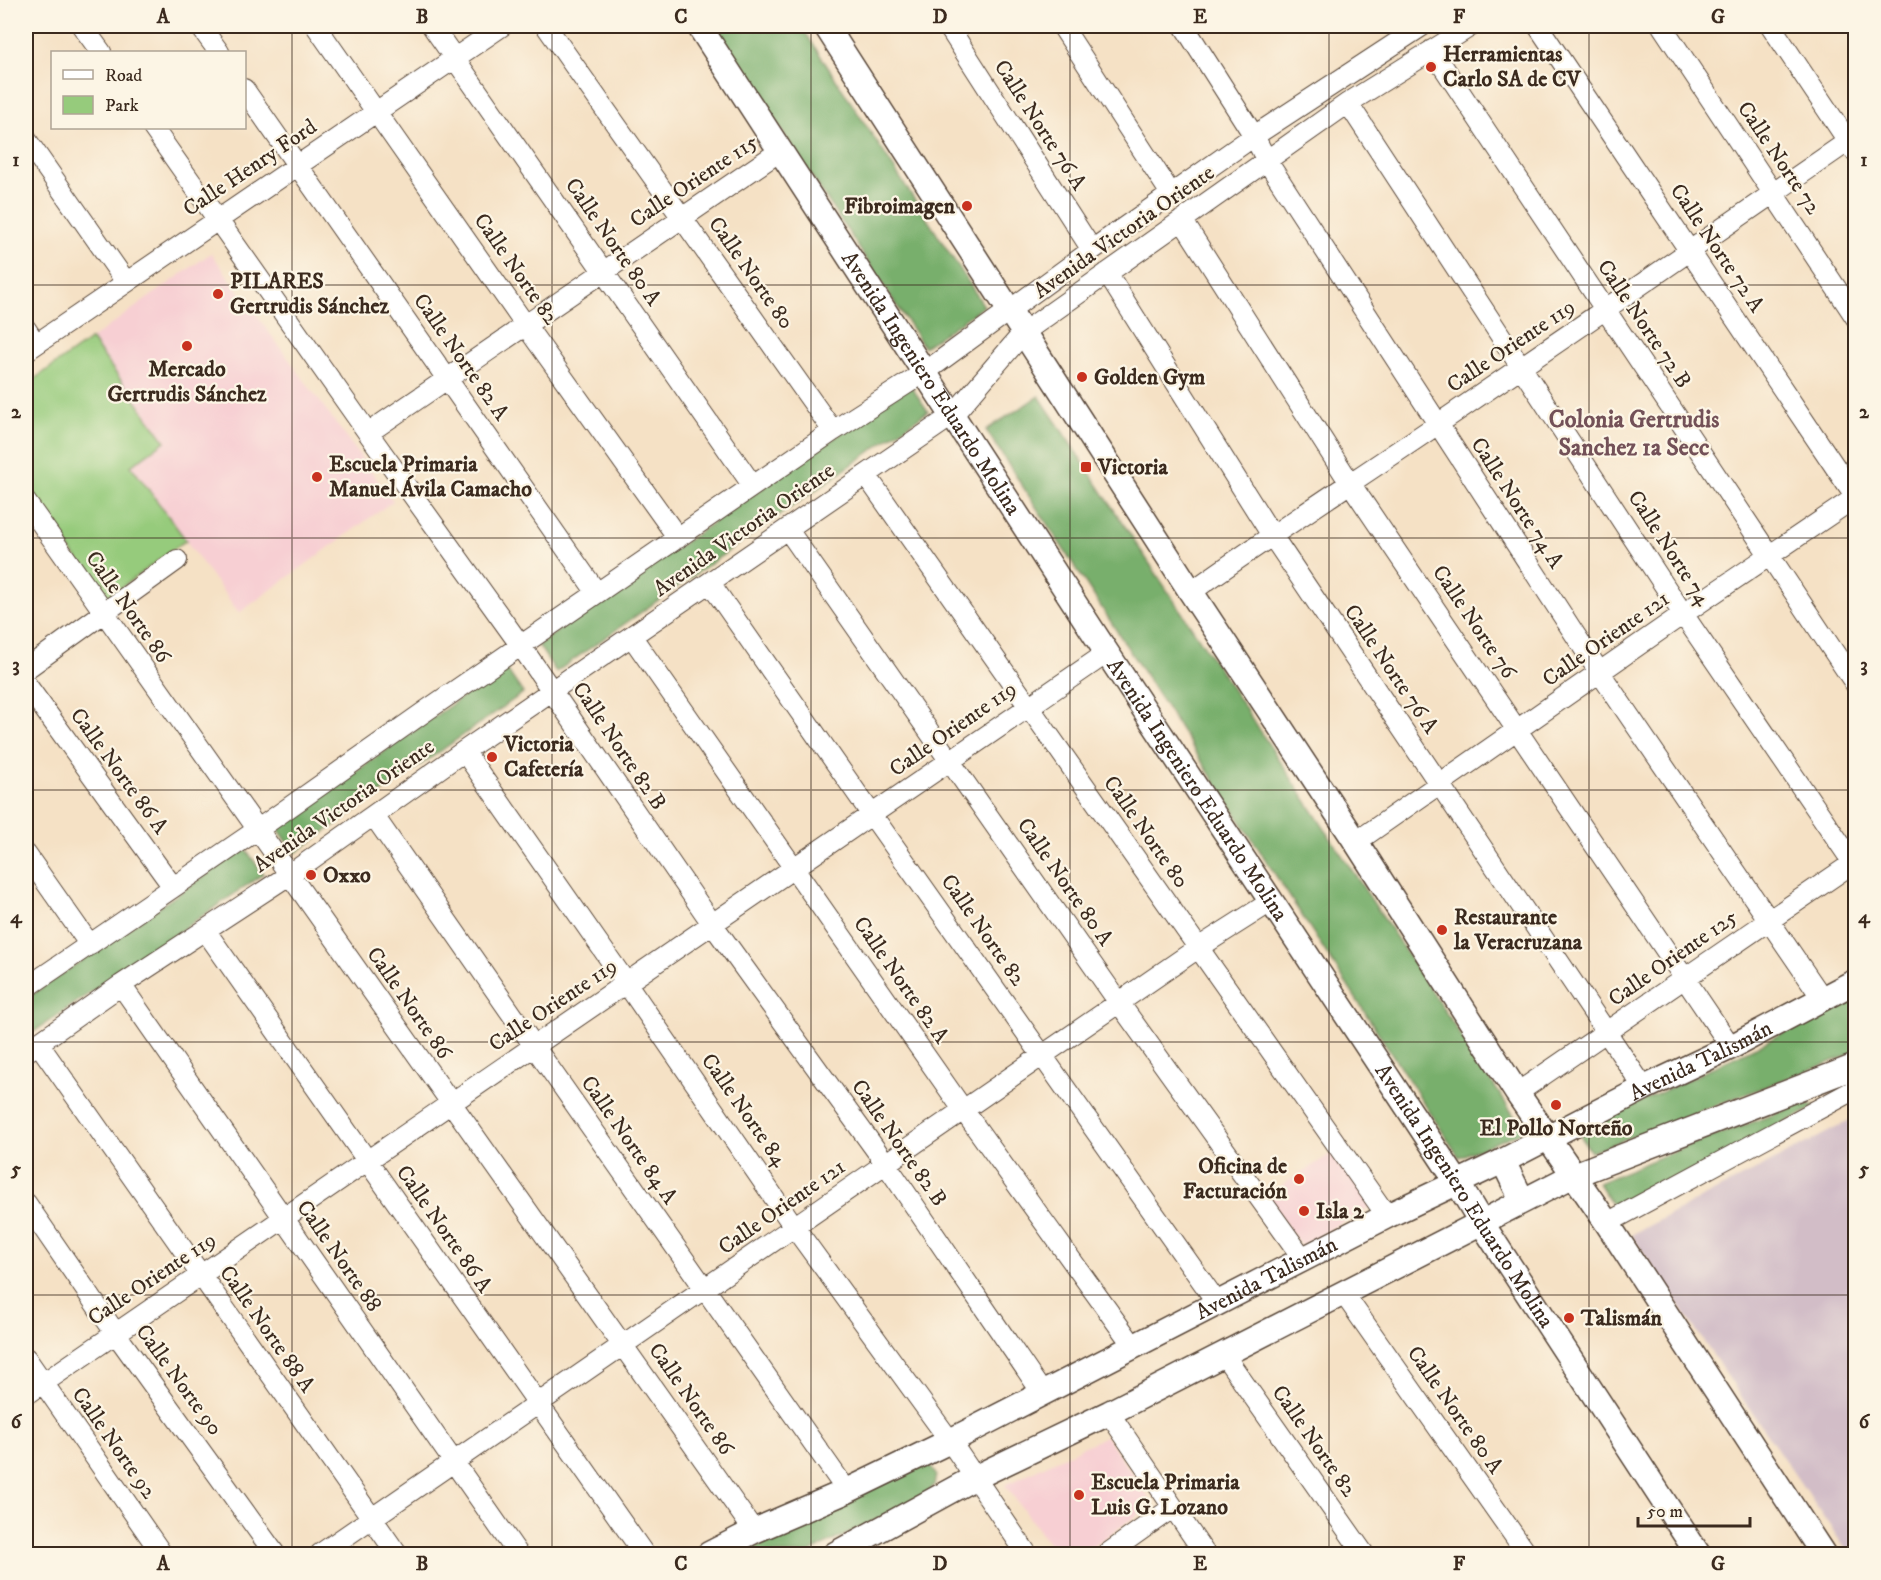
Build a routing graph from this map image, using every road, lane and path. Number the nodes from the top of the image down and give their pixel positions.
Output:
1 (82, 26) edge
2 (200, 26) edge
3 (316, 26) edge
4 (432, 26) edge
5 (502, 26) edge
6 (546, 26) edge
7 (699, 26) edge
8 (826, 26) edge
9 (948, 26) edge
10 (1062, 26) edge
11 (1184, 26) edge
12 (1422, 26) edge
13 (1471, 26) edge
14 (1538, 26) edge
15 (1662, 26) edge
16 (1771, 26) edge
17 (1432, 50) junction
18 (100, 51) edge
19 (218, 51) edge
20 (455, 58) junction
21 (246, 92) edge
22 (1348, 104) junction
23 (377, 112) junction
24 (154, 129) edge
25 (1254, 136) junction
26 (26, 139) edge
27 (1853, 143) edge
28 (780, 151) junction
29 (1267, 160) junction
30 (298, 166) junction
31 (1773, 193) junction
32 (1171, 194) junction
33 (682, 218) junction
34 (217, 219) junction
35 (1182, 220) junction
36 (1092, 250) junction
37 (1690, 250) junction
38 (604, 272) junction
39 (1107, 273) junction
40 (126, 282) junction
41 (1009, 310) junction
42 (1606, 310) junction
43 (1856, 318) edge
44 (526, 326) junction
45 (1024, 332) junction
46 (29, 341) edge
47 (1522, 367) junction
48 (925, 372) junction
49 (447, 378) junction
50 (953, 415) junction
51 (1437, 425) junction
52 (833, 431) junction
53 (368, 433) junction
54 (866, 474) junction
55 (1350, 483) junction
56 (753, 486) junction
57 (1855, 498) edge
58 (26, 502) edge
59 (788, 530) junction
60 (1271, 534) junction
61 (678, 538) junction
62 (1769, 556) junction
63 (177, 560) dead end
64 (710, 583) junction
65 (1191, 592) junction
66 (597, 593) junction
67 (103, 612) junction
68 (1683, 614) junction
69 (632, 637) junction
70 (521, 646) junction
71 (1107, 653) junction
72 (26, 669) edge
73 (1600, 673) junction
74 (26, 684) edge
75 (1856, 685) edge
76 (552, 691) junction
77 (1028, 706) junction
78 (1518, 730) junction
79 (464, 751) junction
80 (951, 761) junction
81 (1439, 782) junction
82 (872, 815) junction
83 (374, 816) junction
84 (257, 830) junction
85 (1356, 842) junction
86 (26, 854) edge
87 (1855, 864) edge
88 (794, 868) junction
89 (289, 875) junction
90 (173, 886) junction
91 (1272, 901) junction
92 (1770, 920) junction
93 (713, 925) junction
94 (204, 930) junction
95 (90, 945) junction
96 (1198, 948) junction
97 (1684, 978) junction
98 (1856, 981) edge
99 (627, 984) junction
100 (121, 985) junction
101 (26, 988) edge
102 (1822, 998) junction
103 (1120, 1004) junction
104 (1607, 1032) junction
105 (534, 1046) junction
106 (32, 1047) edge
107 (1731, 1047) junction
108 (1043, 1056) junction
109 (1856, 1066) edge
110 (1644, 1088) junction
111 (1856, 1089) edge
112 (1517, 1093) junction
113 (451, 1103) junction
114 (964, 1111) junction
115 (1548, 1138) junction
116 (366, 1160) junction
117 (1503, 1161) junction
118 (886, 1164) junction
119 (1574, 1175) junction
120 (1457, 1182) junction
121 (1522, 1200) junction
122 (26, 1203) edge
123 (1387, 1216) junction
124 (283, 1218) junction
125 (1481, 1222) junction
126 (1607, 1223) junction
127 (795, 1228) junction
128 (1304, 1260) junction
129 (200, 1276) junction
130 (704, 1290) junction
131 (1344, 1294) junction
132 (1218, 1304) junction
133 (116, 1334) junction
134 (622, 1344) junction
135 (1134, 1347) junction
136 (1224, 1355) junction
137 (26, 1358) edge
138 (43, 1382) junction
139 (1043, 1394) junction
140 (26, 1395) edge
141 (538, 1403) junction
142 (1109, 1413) junction
143 (950, 1441) junction
144 (454, 1461) junction
145 (974, 1478) junction
146 (847, 1491) junction
147 (1172, 1508) junction
148 (373, 1519) junction
149 (754, 1531) junction
150 (843, 1553) edge
151 (162, 1554) edge
152 (275, 1554) edge
153 (320, 1554) edge
154 (397, 1554) edge
155 (518, 1554) edge
156 (644, 1554) edge
157 (710, 1554) edge
158 (1027, 1554) edge
159 (1107, 1554) edge
160 (1205, 1554) edge
161 (1364, 1554) edge
162 (1527, 1554) edge
163 (1698, 1554) edge
164 (1822, 1554) edge

1 - 18 street
2 - 19 street
3 - 23 street, Calle Norte 82
4 - 20 street, Calle Norte 80 A
5 - 20 street, Calle Henry Ford
6 - 33 street, Calle Norte 80
7 - 28 main road, Avenida Ingeniero Eduardo Molina
8 - 41 main road
9 - 36 street, Calle Norte 76 A
10 - 32 street
11 - 25 street, Calle Norte 74 A
12 - 25 street, Avenida Victoria Oriente
13 - 17 street, Avenida Victoria Oriente
14 - 37 street, Calle Norte 72 A
15 - 31 street, Calle Norte 72
16 - 27 street
17 - 22 street, Avenida Victoria Oriente
17 - 42 street, Calle Norte 72 B
20 - 23 street, Calle Henry Ford
20 - 38 street, Calle Norte 80 A
21 - 30 street, Calle Norte 82 A
22 - 29 street, Avenida Victoria Oriente
22 - 47 street, Calle Norte 74
23 - 30 street, Calle Henry Ford
23 - 44 street, Calle Norte 82
24 - 34 street, Calle Norte 82 B
25 - 29 street, Calle Norte 74 A
25 - 32 street, Avenida Victoria Oriente
26 - 40 street
27 - 31 street, Calle Oriente 119
28 - 33 street, Calle Oriente 115
28 - 48 main road, Avenida Ingeniero Eduardo Molina
29 - 35 street, Avenida Victoria Oriente
29 - 51 street, Calle Norte 74 A
30 - 34 street, Calle Henry Ford
30 - 49 street, Calle Norte 82 A
31 - 37 street, Calle Oriente 119
31 - 43 street, Calle Norte 72
32 - 36 street, Avenida Victoria Oriente
33 - 38 street, Calle Oriente 115
33 - 52 street, Calle Norte 80
34 - 40 street, Calle Henry Ford
34 - 53 street, Calle Norte 82 B
35 - 39 street, Avenida Victoria Oriente
35 - 55 street, Calle Norte 76
36 - 41 street, Avenida Victoria Oriente
37 - 42 street, Calle Oriente 119
37 - 57 street, Calle Norte 72 A
38 - 44 street, Calle Oriente 115
38 - 56 street, Calle Norte 80 A
39 - 45 street, Avenida Victoria Oriente
39 - 60 street, Calle Norte 76 A
40 - 46 street, Calle Henry Ford
41 - 45 main road
41 - 48 street, Avenida Victoria Oriente
42 - 47 street, Calle Oriente 119
42 - 62 street, Calle Norte 72 B
44 - 49 street, Calle Oriente 115
44 - 61 street, Calle Norte 82
45 - 50 street, Avenida Victoria Oriente
45 - 65 main road
47 - 51 street, Calle Oriente 119
47 - 68 street, Calle Norte 74
48 - 50 main road, Avenida Ingeniero Eduardo Molina
48 - 52 street, Avenida Victoria Oriente
49 - 53 street, Calle Oriente 115
49 - 66 street, Calle Norte 82 A
50 - 54 street, Avenida Victoria Oriente
50 - 71 main road, Avenida Ingeniero Eduardo Molina
51 - 55 street, Calle Oriente 119
51 - 73 street, Calle Norte 74 A
52 - 56 street, Avenida Victoria Oriente
53 - 70 street, Calle Norte 82 B
54 - 59 street, Avenida Victoria Oriente
54 - 77 street, Calle Norte 80
55 - 60 street, Calle Oriente 119
55 - 78 street, Calle Norte 76
56 - 61 street, Avenida Victoria Oriente
57 - 62 street, Calle Oriente 121
58 - 67 street, Calle Norte 86
59 - 64 street, Avenida Victoria Oriente
59 - 80 street, Calle Norte 80 A
60 - 65 street, Calle Oriente 119
60 - 81 street, Calle Norte 76 A
61 - 66 street, Avenida Victoria Oriente
62 - 68 street, Calle Oriente 121
62 - 75 street, Calle Norte 72 B
63 - 67 street
64 - 69 street, Avenida Victoria Oriente
64 - 82 street, Calle Norte 82
65 - 85 main road
66 - 70 street, Avenida Victoria Oriente
67 - 72 street
67 - 84 street, Calle Norte 86
68 - 73 street, Calle Oriente 121
68 - 87 street, Calle Norte 74
69 - 76 street, Avenida Victoria Oriente
69 - 88 street, Calle Norte 82 A
70 - 76 street, Calle Norte 82 B
70 - 84 street, Avenida Victoria Oriente
71 - 77 street, Calle Oriente 119
71 - 91 main road, Avenida Ingeniero Eduardo Molina
73 - 78 street, Calle Oriente 121
73 - 92 street, Calle Norte 74 A
74 - 90 street, Calle Norte 86 A
76 - 79 street, Avenida Victoria Oriente
76 - 93 street, Calle Norte 82 B
77 - 80 street, Calle Oriente 119
77 - 96 street, Calle Norte 80
78 - 81 street, Calle Oriente 121
78 - 97 street, Calle Norte 76
79 - 83 street, Avenida Victoria Oriente
79 - 99 street, Calle Norte 84
80 - 82 street, Calle Oriente 119
80 - 103 street, Calle Norte 80 A
81 - 85 street, Calle Oriente 121
81 - 104 street, Calle Norte 76 A
82 - 88 street, Calle Oriente 119
82 - 108 street, Calle Norte 82
83 - 89 street, Avenida Victoria Oriente
83 - 105 street, Calle Norte 84 A
84 - 89 street, Calle Norte 86
84 - 90 street, Avenida Victoria Oriente
85 - 112 main road
86 - 95 street
87 - 92 street, Calle Oriente 125
88 - 93 street, Calle Oriente 119
88 - 114 street, Calle Norte 82 A
89 - 94 street, Avenida Victoria Oriente
89 - 113 street, Calle Norte 86
90 - 95 street, Avenida Victoria Oriente
91 - 96 street, Calle Oriente 121
91 - 120 main road, Avenida Ingeniero Eduardo Molina
92 - 97 street, Calle Oriente 125
92 - 102 street, Calle Norte 74 A
93 - 99 street, Calle Oriente 119
93 - 118 street, Calle Norte 82 B
94 - 100 street, Avenida Victoria Oriente
94 - 116 street, Calle Norte 86 A
95 - 101 street, Avenida Victoria Oriente
96 - 103 street, Calle Oriente 121
96 - 123 street, Calle Norte 80
97 - 104 street, Calle Oriente 125
97 - 107 street, Calle Norte 76
98 - 102 main road, Avenida Talismán
99 - 105 street, Calle Oriente 119
99 - 127 street, Calle Norte 84
100 - 106 street, Avenida Victoria Oriente
100 - 124 street, Calle Norte 88
102 - 107 main road, Avenida Talismán
103 - 108 street, Calle Oriente 121
103 - 128 street, Calle Norte 80 A
104 - 110 street, Calle Norte 76 A
104 - 112 street, Calle Oriente 125
105 - 113 street, Calle Oriente 119
105 - 130 street, Calle Norte 84 A
106 - 129 street, Calle Norte 88 A
107 - 110 main road, Avenida Talismán
108 - 114 street, Calle Oriente 121
108 - 132 street, Calle Norte 82
109 - 119 main road
110 - 115 main road, Avenida Talismán
111 - 126 street
112 - 115 main road
113 - 116 street, Calle Oriente 119
113 - 134 street, Calle Norte 86
114 - 118 street, Calle Oriente 121
114 - 135 street, Calle Norte 82 A
115 - 117 main road, Avenida Talismán
115 - 119 main road
116 - 124 street, Calle Oriente 119
116 - 141 street, Calle Norte 86 A
117 - 120 main road, Avenida Talismán
117 - 121 main road
118 - 127 street, Calle Oriente 121
118 - 139 street, Calle Norte 82 B
119 - 121 main road
119 - 126 main road
120 - 123 main road, Avenida Talismán
120 - 125 main road, Avenida Ingeniero Eduardo Molina
121 - 125 main road
122 - 133 street, Calle Norte 90
123 - 128 main road, Avenida Talismán
124 - 129 street, Calle Oriente 119
124 - 144 street, Calle Norte 88
125 - 131 main road
125 - 163 main road, Avenida Ingeniero Eduardo Molina
126 - 164 main road
127 - 130 street, Calle Oriente 121
127 - 143 street, Calle Norte 84
128 - 132 main road, Avenida Talismán
129 - 133 street, Calle Oriente 119
129 - 148 street, Calle Norte 88 A
130 - 134 street, Calle Oriente 121
130 - 146 street, Calle Norte 84 A
131 - 136 main road
131 - 162 street, Calle Norte 80 A
132 - 135 main road, Avenida Talismán
133 - 138 street, Calle Oriente 119
133 - 152 street, Calle Norte 90
134 - 141 street, Calle Oriente 121
134 - 149 street, Calle Norte 86
135 - 139 main road, Avenida Talismán
136 - 142 main road
136 - 161 street, Calle Norte 82
137 - 138 street, Calle Norte 92
138 - 140 street, Calle Oriente 119
138 - 151 street, Calle Norte 92
139 - 143 main road, Avenida Talismán
141 - 144 street, Calle Oriente 121
141 - 156 street, Calle Norte 86 A
142 - 145 main road
142 - 147 street
143 - 145 street, Calle Norte 84
143 - 146 main road, Avenida Talismán
144 - 148 street, Calle Oriente 121
144 - 155 street, Calle Norte 88
145 - 150 main road
145 - 158 street, Calle Norte 84
146 - 149 main road, Avenida Talismán
147 - 159 street
147 - 160 street
148 - 153 street, Calle Oriente 121
148 - 154 street, Calle Norte 88 A
149 - 157 main road, Avenida Talismán

